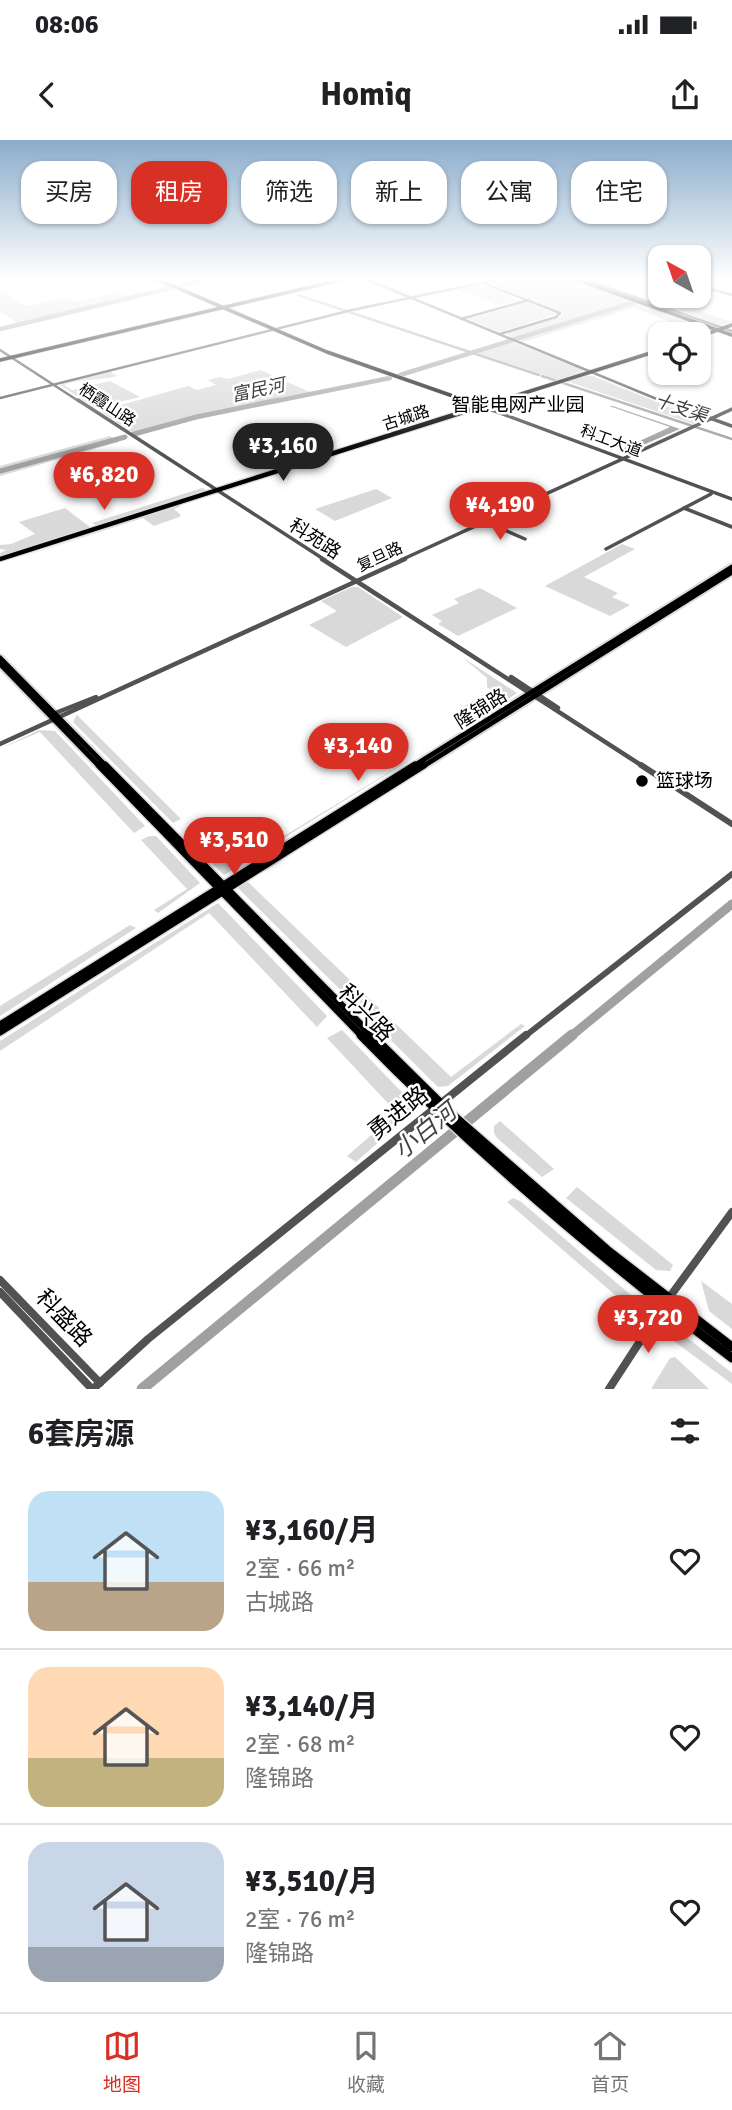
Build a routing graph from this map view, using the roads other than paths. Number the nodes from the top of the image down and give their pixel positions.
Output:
1 (88, 338) edge
2 (236, 338) edge
3 (296, 338) edge
4 (508, 338) edge
5 (0, 350) edge
6 (648, 354) edge
7 (9, 357) junction
8 (0, 359) edge
9 (590, 372) junction
10 (52, 384) junction
11 (0, 397) edge
12 (483, 406) junction
13 (732, 409) edge
14 (710, 419) junction
15 (732, 426) edge
16 (625, 458) junction
17 (201, 481) joint
18 (217, 490) junction
19 (711, 494) dead end
20 (732, 498) edge
21 (684, 508) junction
22 (486, 522) junction
23 (732, 527) edge
24 (525, 539) dead end
25 (606, 549) dead end
26 (0, 558) edge
27 (732, 567) edge
28 (732, 572) edge
29 (356, 581) junction
30 (0, 658) edge
31 (0, 664) edge
32 (532, 693) junction
33 (55, 716) junction
34 (0, 744) edge
35 (732, 822) edge
36 (732, 874) edge
37 (222, 888) junction
38 (0, 1025) edge
39 (0, 1032) edge
40 (437, 1107) junction
41 (732, 1212) edge
42 (0, 1280) edge
43 (0, 1292) edge
44 (665, 1302) junction
45 (732, 1347) edge
46 (732, 1358) edge
47 (95, 1387) edge
48 (609, 1389) edge

1 - 7 main road
2 - 10 street
3 - 12 main road
4 - 9 street
5 - 7 street, 栖霞山路
6 - 9 main road, 古城路
7 - 8 main road
7 - 10 street, 栖霞山路
9 - 12 main road, 古城路
9 - 14 street
10 - 11 street
10 - 17 street, 栖霞山路
12 - 16 street, 科工大道
12 - 18 main road, 古城路
13 - 14 street, 复旦路
14 - 15 street
14 - 16 street, 复旦路
16 - 20 street, 科工大道
16 - 22 street, 复旦路
17 - 18 street, 科苑路
18 - 26 main road, 古城路
18 - 29 street, 科苑路
19 - 21 street
21 - 23 street
21 - 25 street
22 - 24 street
22 - 29 street, 复旦路
27 - 32 main road, 隆锦路
28 - 32 main road, 隆锦路
29 - 32 street, 科苑路
29 - 33 street, 复旦路
30 - 33 main road, 科兴路
31 - 33 main road, 科兴路
32 - 35 street, 科苑路
32 - 37 main road, 隆锦路
33 - 34 street, 复旦路
33 - 37 main road, 科兴路
36 - 40 street, 勇进路
37 - 38 main road, 隆锦路
37 - 39 main road, 隆锦路
37 - 40 main road, 科兴路
40 - 44 main road, 科兴路
40 - 47 street, 勇进路
41 - 44 street
42 - 47 street, 科盛路
43 - 47 street, 科盛路
44 - 45 main road, 科兴路
44 - 46 main road, 科兴路
44 - 48 street

